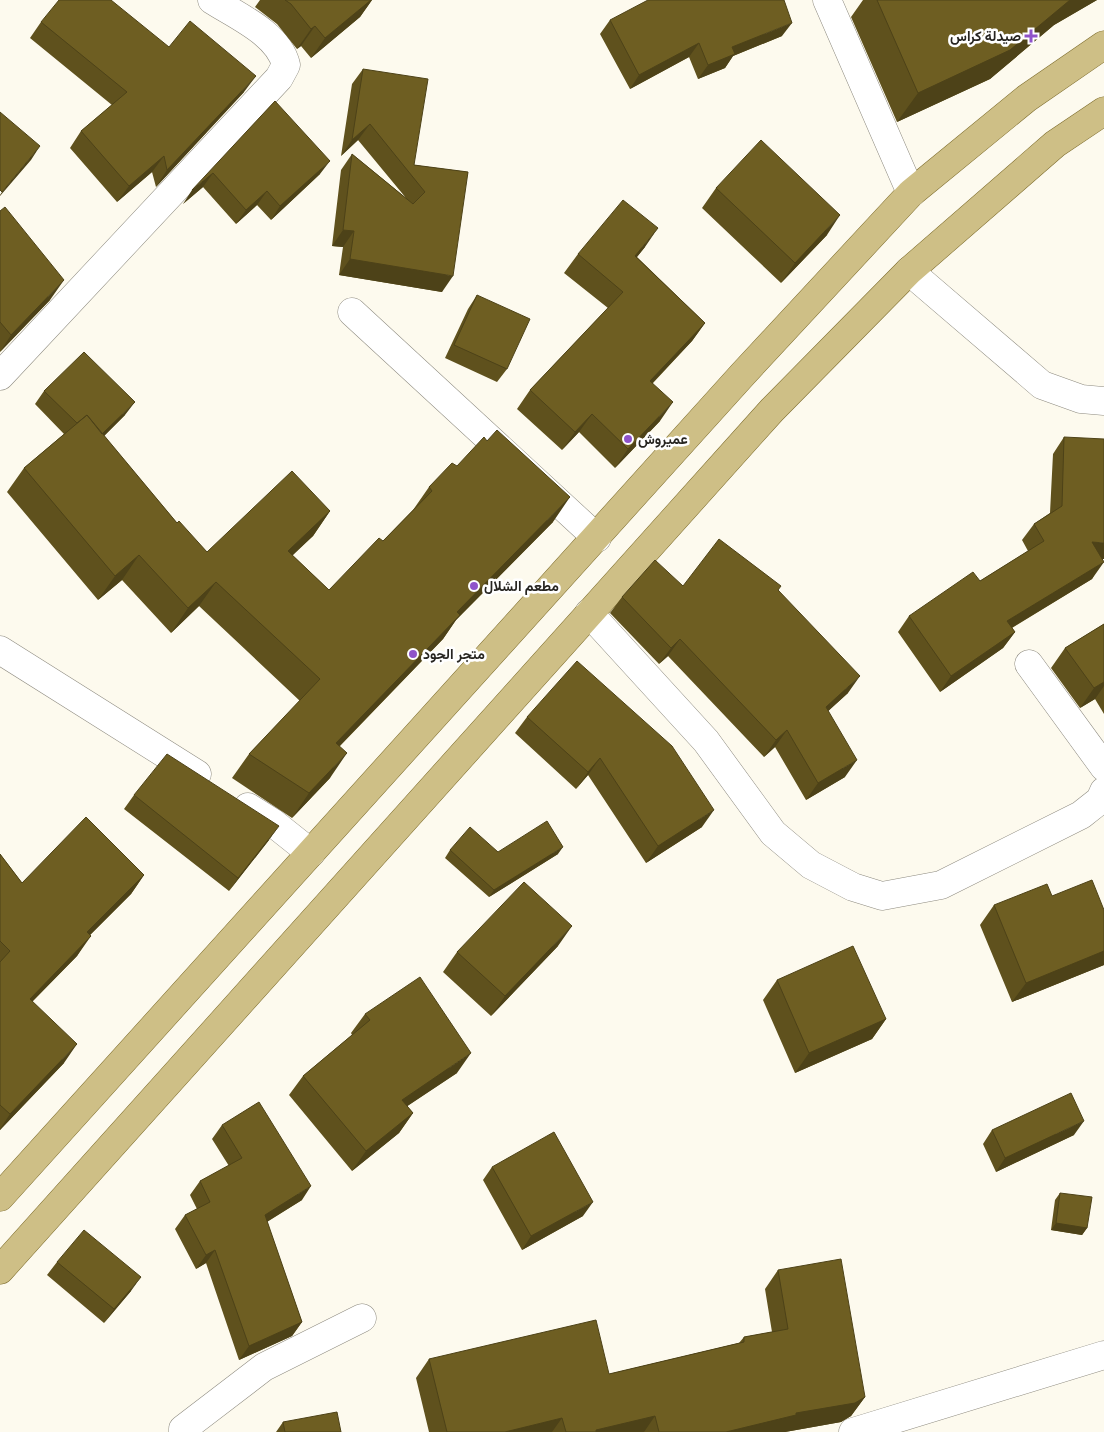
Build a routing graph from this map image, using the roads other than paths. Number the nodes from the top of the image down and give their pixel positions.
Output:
1 (212, 0) edge
2 (827, 0) edge
3 (1104, 45) edge
4 (1104, 110) edge
5 (911, 193) junction
6 (910, 271) junction
7 (352, 312) dead end
8 (0, 376) edge
9 (1104, 401) edge
10 (597, 538) junction
11 (590, 613) junction
12 (0, 650) edge
13 (1028, 664) dead end
14 (1104, 767) edge
15 (1103, 796) edge
16 (311, 853) junction
17 (0, 1197) edge
18 (0, 1270) edge
19 (362, 1318) dead end
20 (1104, 1354) edge
21 (183, 1432) edge
22 (853, 1432) edge

1 - 8 street
2 - 5 street
3 - 5 main road
4 - 6 main road
5 - 10 main road
6 - 9 street
6 - 11 main road
7 - 10 street
10 - 16 main road
11 - 15 street
11 - 18 main road
12 - 16 street
13 - 14 street
16 - 17 main road
19 - 21 street
20 - 22 street

